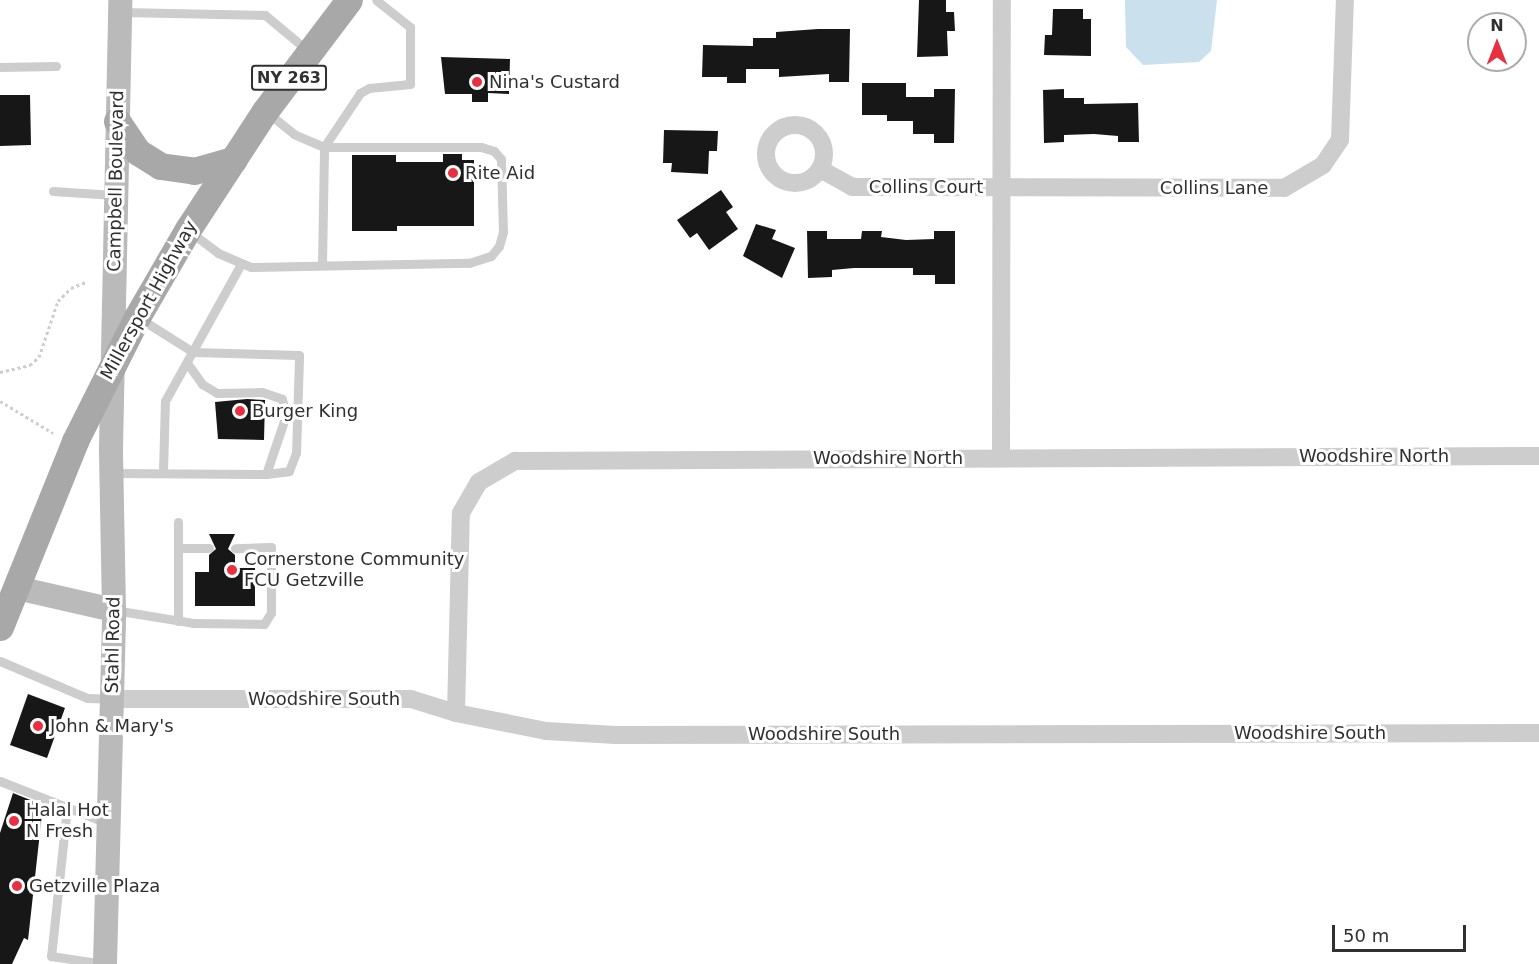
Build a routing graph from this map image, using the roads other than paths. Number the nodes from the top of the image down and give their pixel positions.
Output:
1 (349, 0) edge
2 (376, 0) edge
3 (1002, 0) edge
4 (1345, 0) edge
5 (120, 6) edge
6 (309, 51) junction
7 (56, 66) dead end
8 (0, 67) edge
9 (265, 111) junction
10 (117, 121) junction
11 (324, 147) junction
12 (233, 160) junction
13 (820, 169) dead end
14 (1001, 188) junction
15 (53, 191) dead end
16 (115, 195) junction
17 (188, 229) junction
18 (241, 264) junction
19 (322, 266) junction
20 (137, 317) junction
21 (193, 352) junction
22 (112, 363) junction
23 (187, 363) junction
24 (1539, 456) edge
25 (1001, 457) junction
26 (163, 471) junction
27 (111, 473) junction
28 (266, 474) junction
29 (178, 522) dead end
30 (178, 548) junction
31 (209, 548) dead end
32 (235, 548) dead end
33 (17, 588) junction
34 (114, 610) junction
35 (178, 621) junction
36 (0, 627) edge
37 (0, 661) edge
38 (113, 699) junction
39 (456, 713) junction
40 (1539, 733) edge
41 (0, 781) edge
42 (67, 807) junction
43 (109, 824) junction
44 (104, 964) edge

1 - 6 main road, Millersport Highway / NY 263
2 - 11 lane
3 - 14 street
4 - 14 street, Collins Lane
5 - 6 lane
5 - 10 street, Campbell Boulevard
6 - 9 main road, Millersport Highway / NY 263
7 - 8 lane
9 - 11 lane
9 - 12 main road, Millersport Highway / NY 263
10 - 12 main road
10 - 16 street, Campbell Boulevard
11 - 19 lane
11 - 19 lane
12 - 17 main road, Millersport Highway / NY 263
13 - 14 street, Collins Court
14 - 25 street
15 - 16 lane
16 - 22 street, Campbell Boulevard
17 - 18 lane
17 - 20 main road, Millersport Highway / NY 263
18 - 19 lane
18 - 21 lane
20 - 21 lane
20 - 22 main road, Millersport Highway / NY 263
21 - 23 lane
21 - 28 lane
22 - 27 street, Stahl Road
22 - 33 main road, Millersport Highway / NY 263
23 - 26 lane
23 - 28 lane
24 - 25 street, Woodshire North
25 - 39 street, Woodshire North
26 - 27 lane
26 - 28 lane
27 - 34 street, Stahl Road
29 - 30 lane
30 - 31 lane
30 - 35 lane
32 - 35 lane
33 - 34 street
33 - 36 main road, Millersport Highway / NY 263
34 - 35 lane
34 - 38 street, Stahl Road
37 - 38 lane
38 - 39 street, Woodshire South
38 - 43 street, Stahl Road
39 - 40 street, Woodshire South
41 - 42 lane
42 - 43 lane
42 - 44 lane
43 - 44 street, Stahl Road

